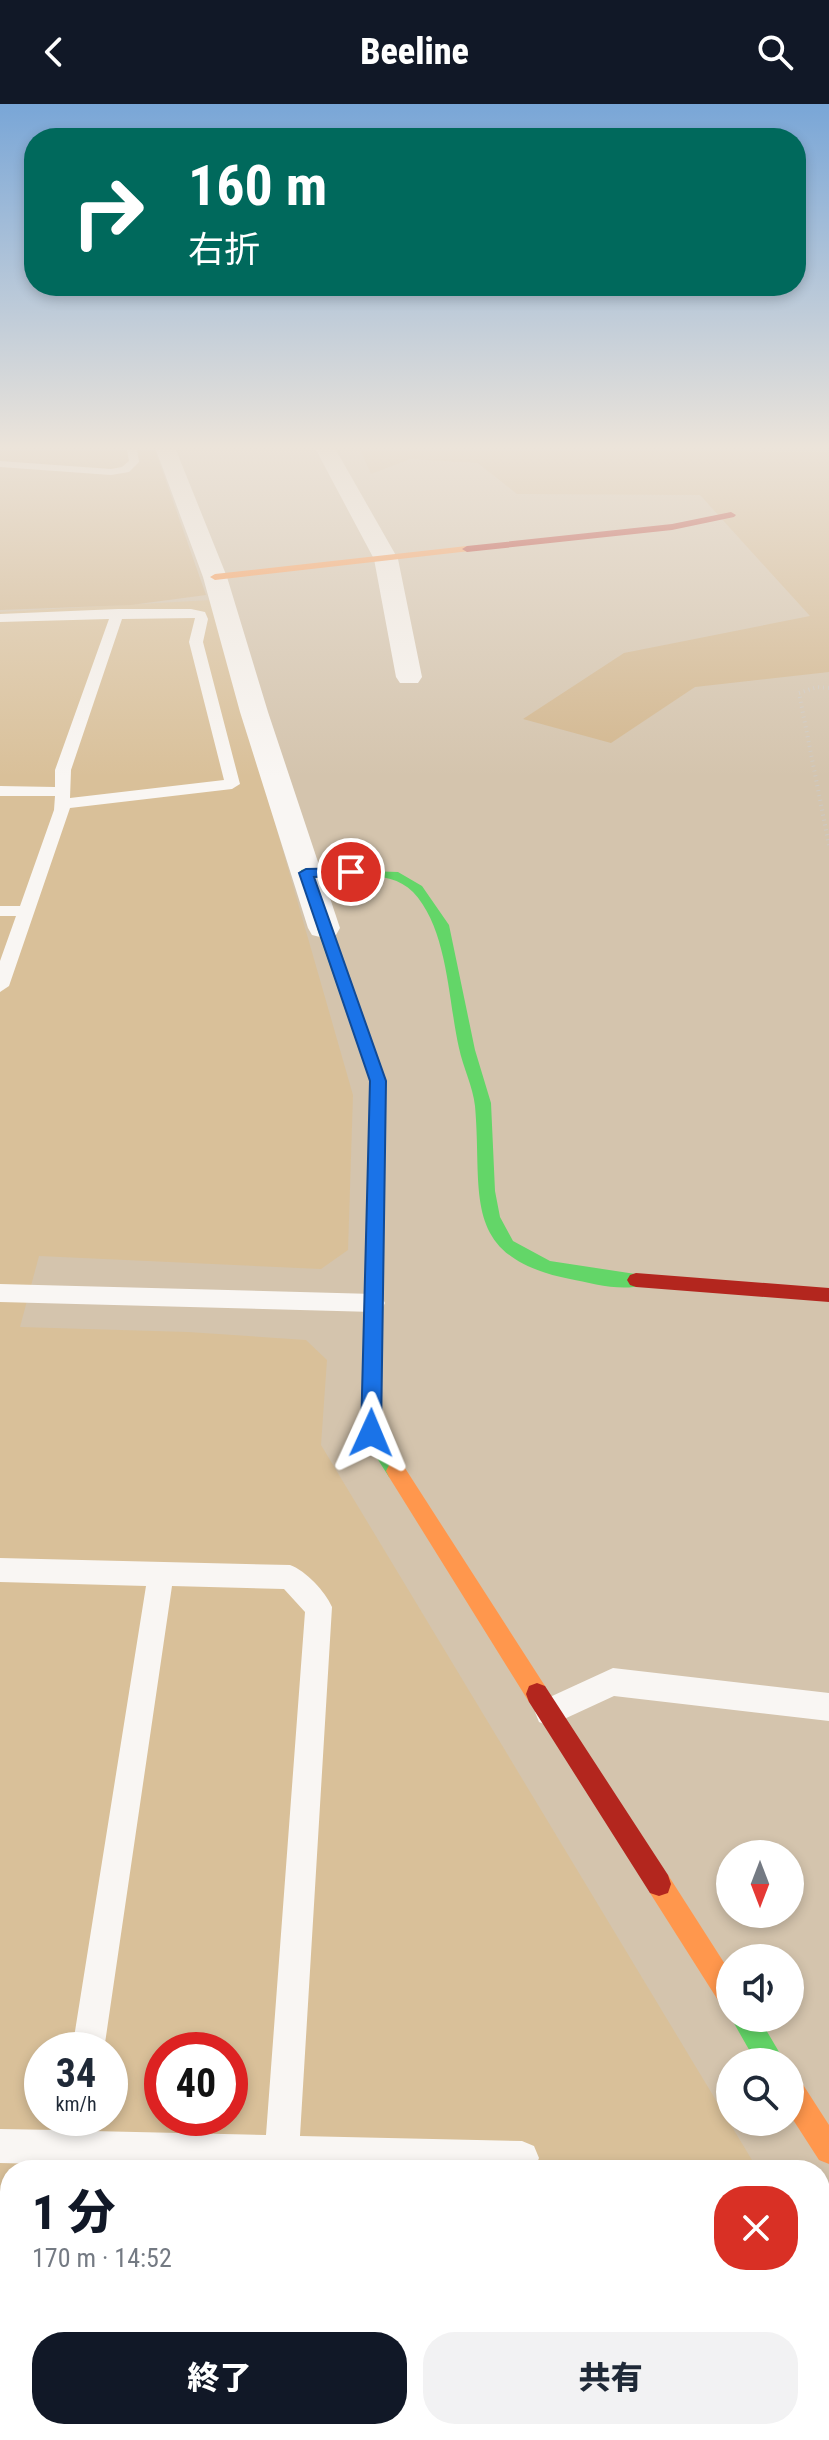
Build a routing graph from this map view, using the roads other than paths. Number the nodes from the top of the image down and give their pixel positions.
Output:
1 (208, 559) edge
2 (386, 559) joint
3 (215, 577) junction
4 (118, 613) junction
5 (0, 618) edge
6 (409, 677) dead end
7 (0, 791) edge
8 (62, 798) junction
9 (306, 873) junction
10 (0, 911) edge
11 (27, 911) junction
12 (324, 928) joint
13 (5, 957) edge
14 (0, 986) edge
15 (0, 1293) edge
16 (829, 1295) edge
17 (374, 1303) junction
18 (0, 1570) edge
19 (161, 1574) junction
20 (829, 1707) edge
21 (548, 1712) junction
22 (716, 1974) edge
23 (91, 2032) edge
24 (804, 2112) edge
25 (58, 2136) edge
26 (108, 2136) edge
27 (0, 2146) edge
28 (829, 2150) edge
29 (282, 2152) junction
30 (522, 2158) dead end
31 (403, 2160) edge
32 (503, 2160) edge

1 - 3 street
2 - 3 street
2 - 6 street
3 - 9 street
4 - 5 lane
4 - 8 lane
4 - 8 lane
7 - 8 lane
8 - 11 lane
9 - 12 street
9 - 16 street
10 - 11 lane
11 - 13 lane
12 - 17 street
13 - 14 lane
15 - 17 lane
17 - 21 street
18 - 19 lane
19 - 23 lane
19 - 29 lane
20 - 21 lane
21 - 22 street
24 - 28 street
25 - 27 lane
26 - 29 lane
29 - 31 lane
30 - 32 lane

